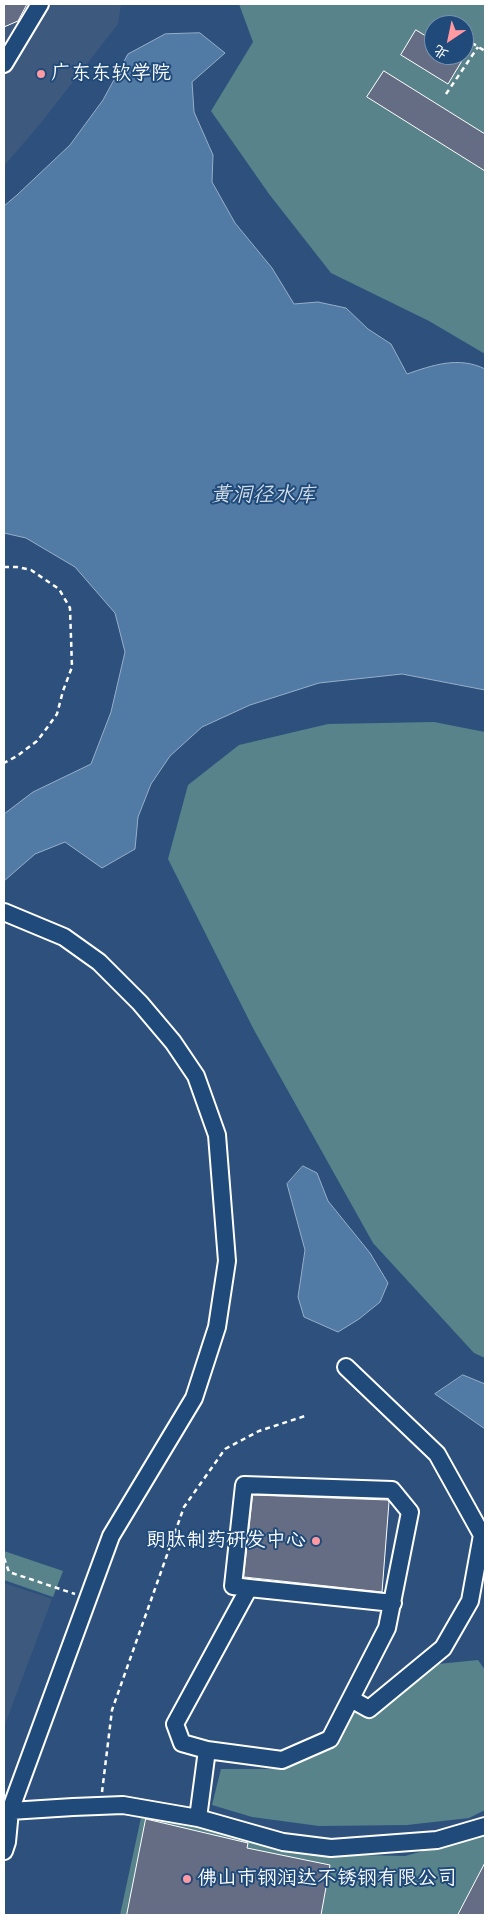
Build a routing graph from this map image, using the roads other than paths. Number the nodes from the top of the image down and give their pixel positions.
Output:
1 (40, 4) edge
2 (4, 64) edge
3 (4, 912) edge
4 (346, 1367) dead end
5 (249, 1588) junction
6 (392, 1603) junction
7 (351, 1699) junction
8 (207, 1750) junction
9 (7, 1816) edge
10 (198, 1818) junction
11 (485, 1826) edge
12 (4, 1851) edge

1 - 2 street
3 - 9 street
4 - 7 street
5 - 6 street
5 - 6 street
5 - 8 street
6 - 7 street
7 - 8 street
8 - 10 street
9 - 10 street
9 - 12 street
10 - 11 street

